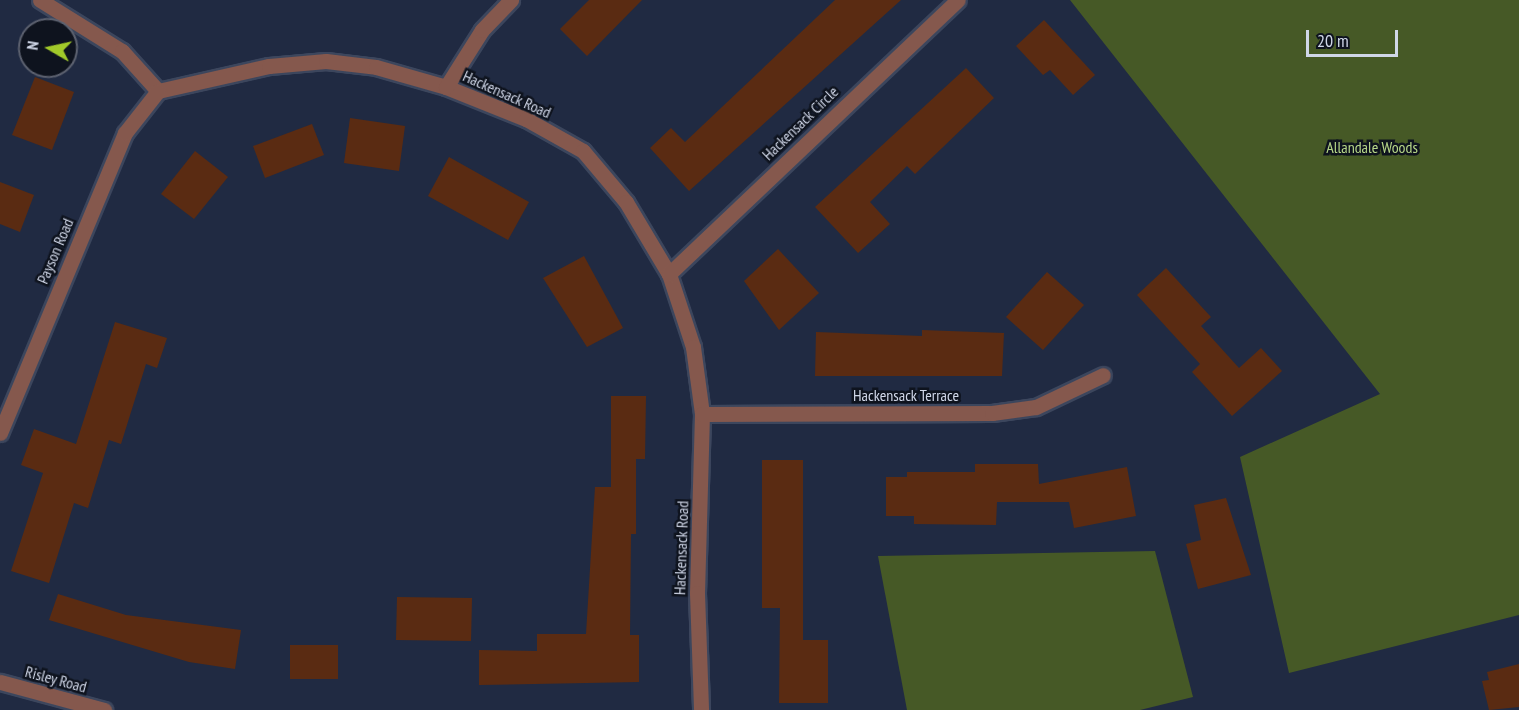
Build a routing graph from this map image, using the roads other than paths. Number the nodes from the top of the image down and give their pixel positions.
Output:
1 (40, 0) edge
2 (511, 0) edge
3 (958, 0) edge
4 (446, 87) junction
5 (158, 91) junction
6 (669, 274) junction
7 (1103, 375) dead end
8 (702, 414) junction
9 (0, 433) edge
10 (0, 682) edge
11 (104, 710) edge
12 (701, 710) edge

1 - 5 street
2 - 4 street
3 - 6 street, Hackensack Circle
4 - 5 street, Hackensack Road
4 - 6 street, Hackensack Road
5 - 9 street, Payson Road
6 - 8 street, Hackensack Road
7 - 8 street, Hackensack Terrace
8 - 12 street, Hackensack Road
10 - 11 street, Risley Road

